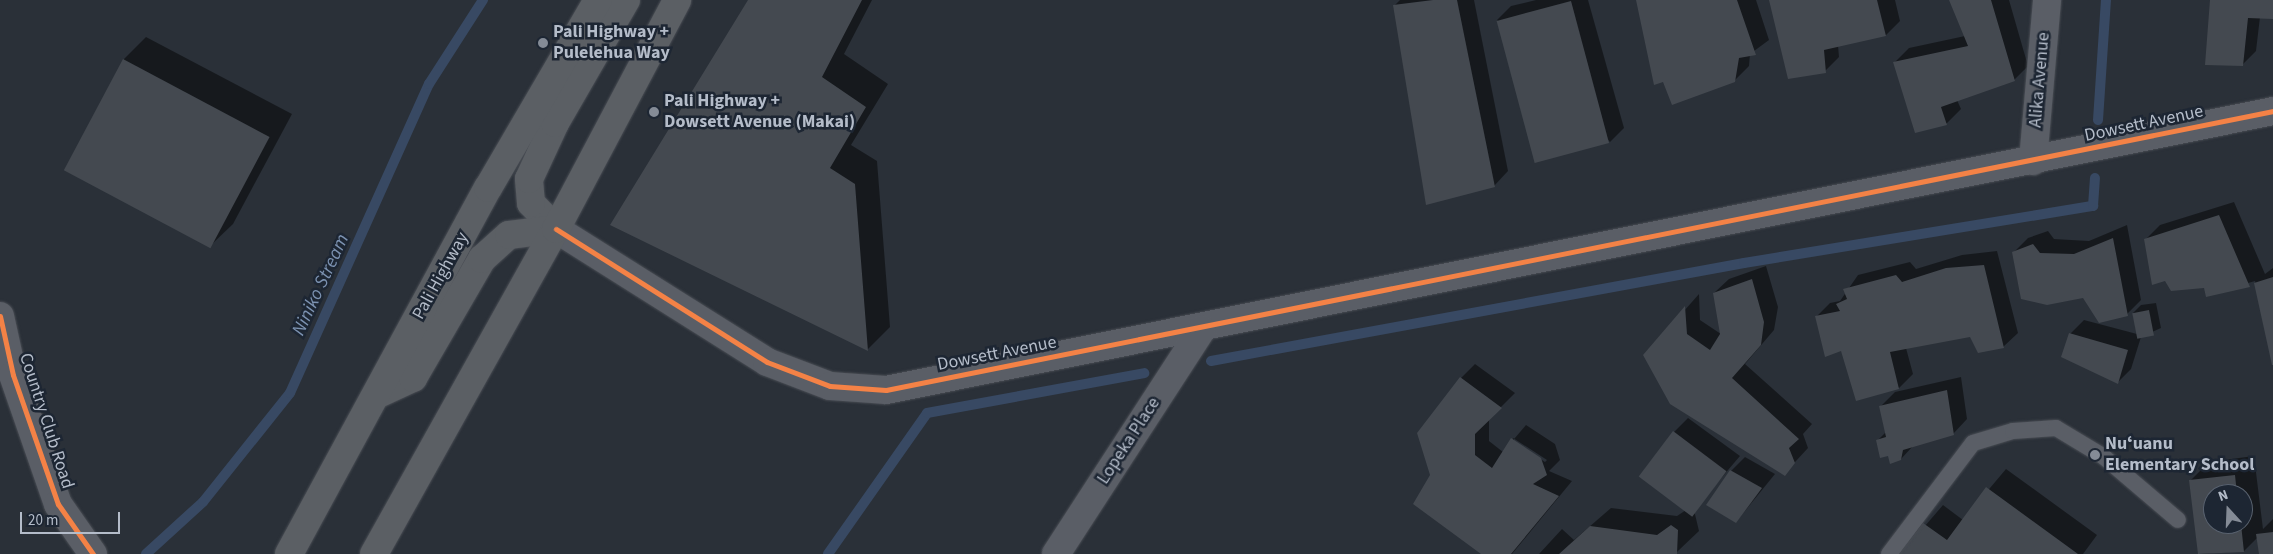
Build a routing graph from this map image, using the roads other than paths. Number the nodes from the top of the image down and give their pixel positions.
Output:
1 (598, 0) edge
2 (626, 0) edge
3 (677, 0) edge
4 (2047, 0) edge
5 (2273, 112) edge
6 (2032, 161) junction
7 (556, 229) junction
8 (0, 316) edge
9 (1202, 329) junction
10 (7, 376) edge
11 (376, 395) junction
12 (2178, 520) dead end
13 (93, 554) edge
14 (289, 554) edge
15 (374, 554) edge
16 (1056, 554) edge
17 (1889, 554) edge

1 - 11 highway, Pali Highway
2 - 7 highway
3 - 7 highway
4 - 6 street, Alika Avenue
5 - 6 street, Dowsett Avenue
6 - 9 street, Dowsett Avenue
7 - 9 street, Dowsett Avenue
7 - 11 highway
7 - 15 highway
8 - 10 street, Country Club Road
9 - 16 street, Lopeka Place
10 - 13 street, Country Club Road
11 - 14 highway, Pali Highway
12 - 17 lane

